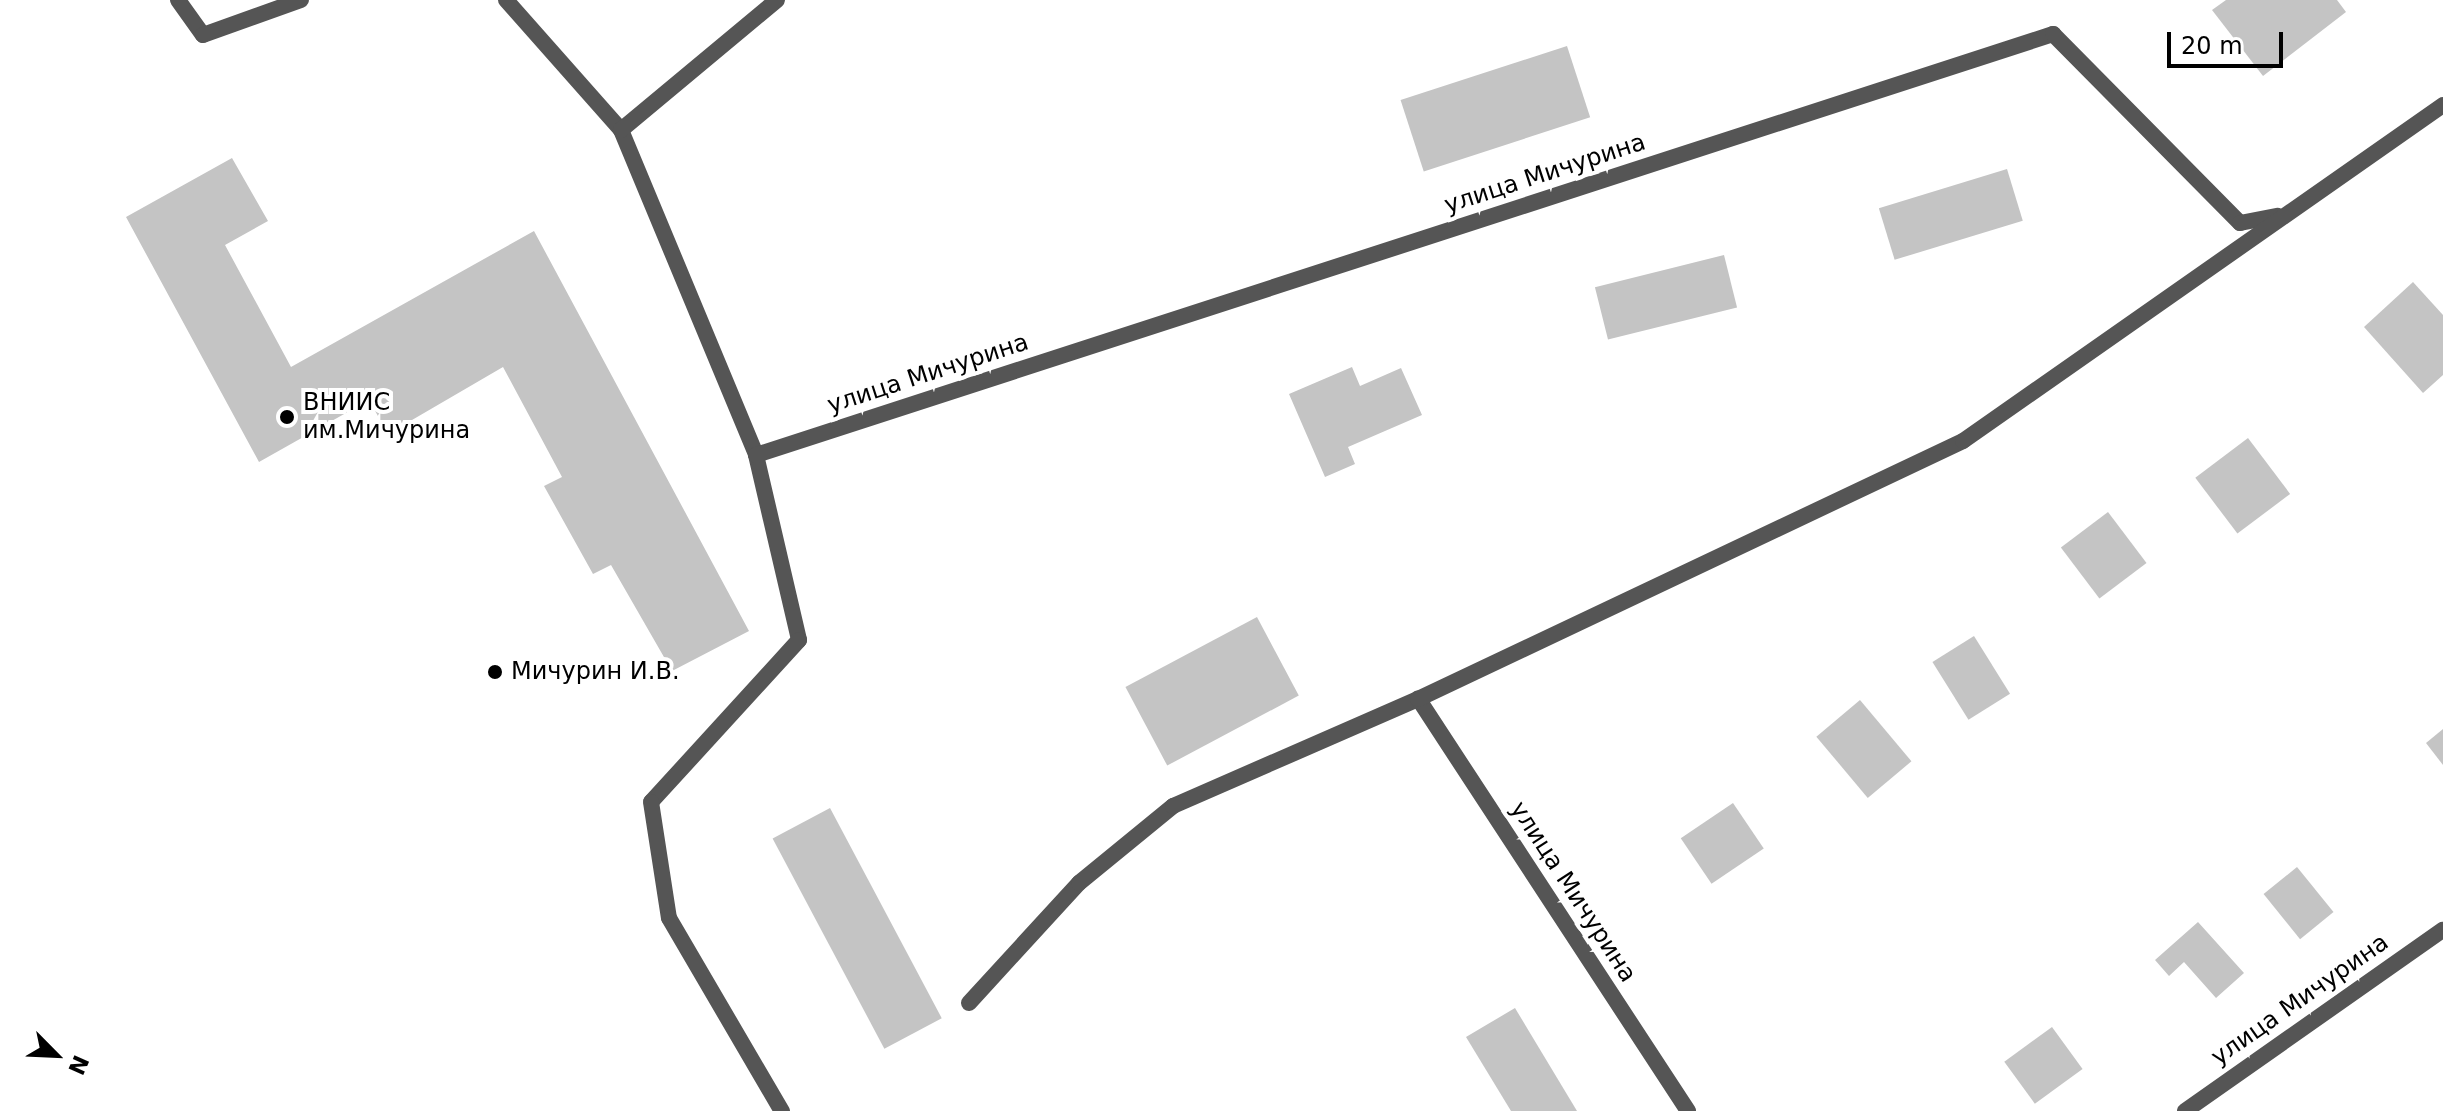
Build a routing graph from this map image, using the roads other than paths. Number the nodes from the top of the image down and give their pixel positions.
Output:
1 (178, 0) edge
2 (301, 0) edge
3 (506, 0) edge
4 (777, 0) edge
5 (2443, 105) edge
6 (621, 130) junction
7 (2284, 215) junction
8 (756, 455) junction
9 (1418, 699) junction
10 (2443, 930) edge
11 (969, 1003) dead end
12 (782, 1111) edge
13 (1688, 1111) edge
14 (2185, 1111) edge

1 - 2 street
3 - 6 street
4 - 6 street
5 - 7 street, улица Мичурина
6 - 8 street
7 - 8 street, улица Мичурина
7 - 9 street, улица Мичурина
8 - 12 street
9 - 11 street, улица Мичурина
9 - 13 street, улица Мичурина
10 - 14 street, улица Мичурина

